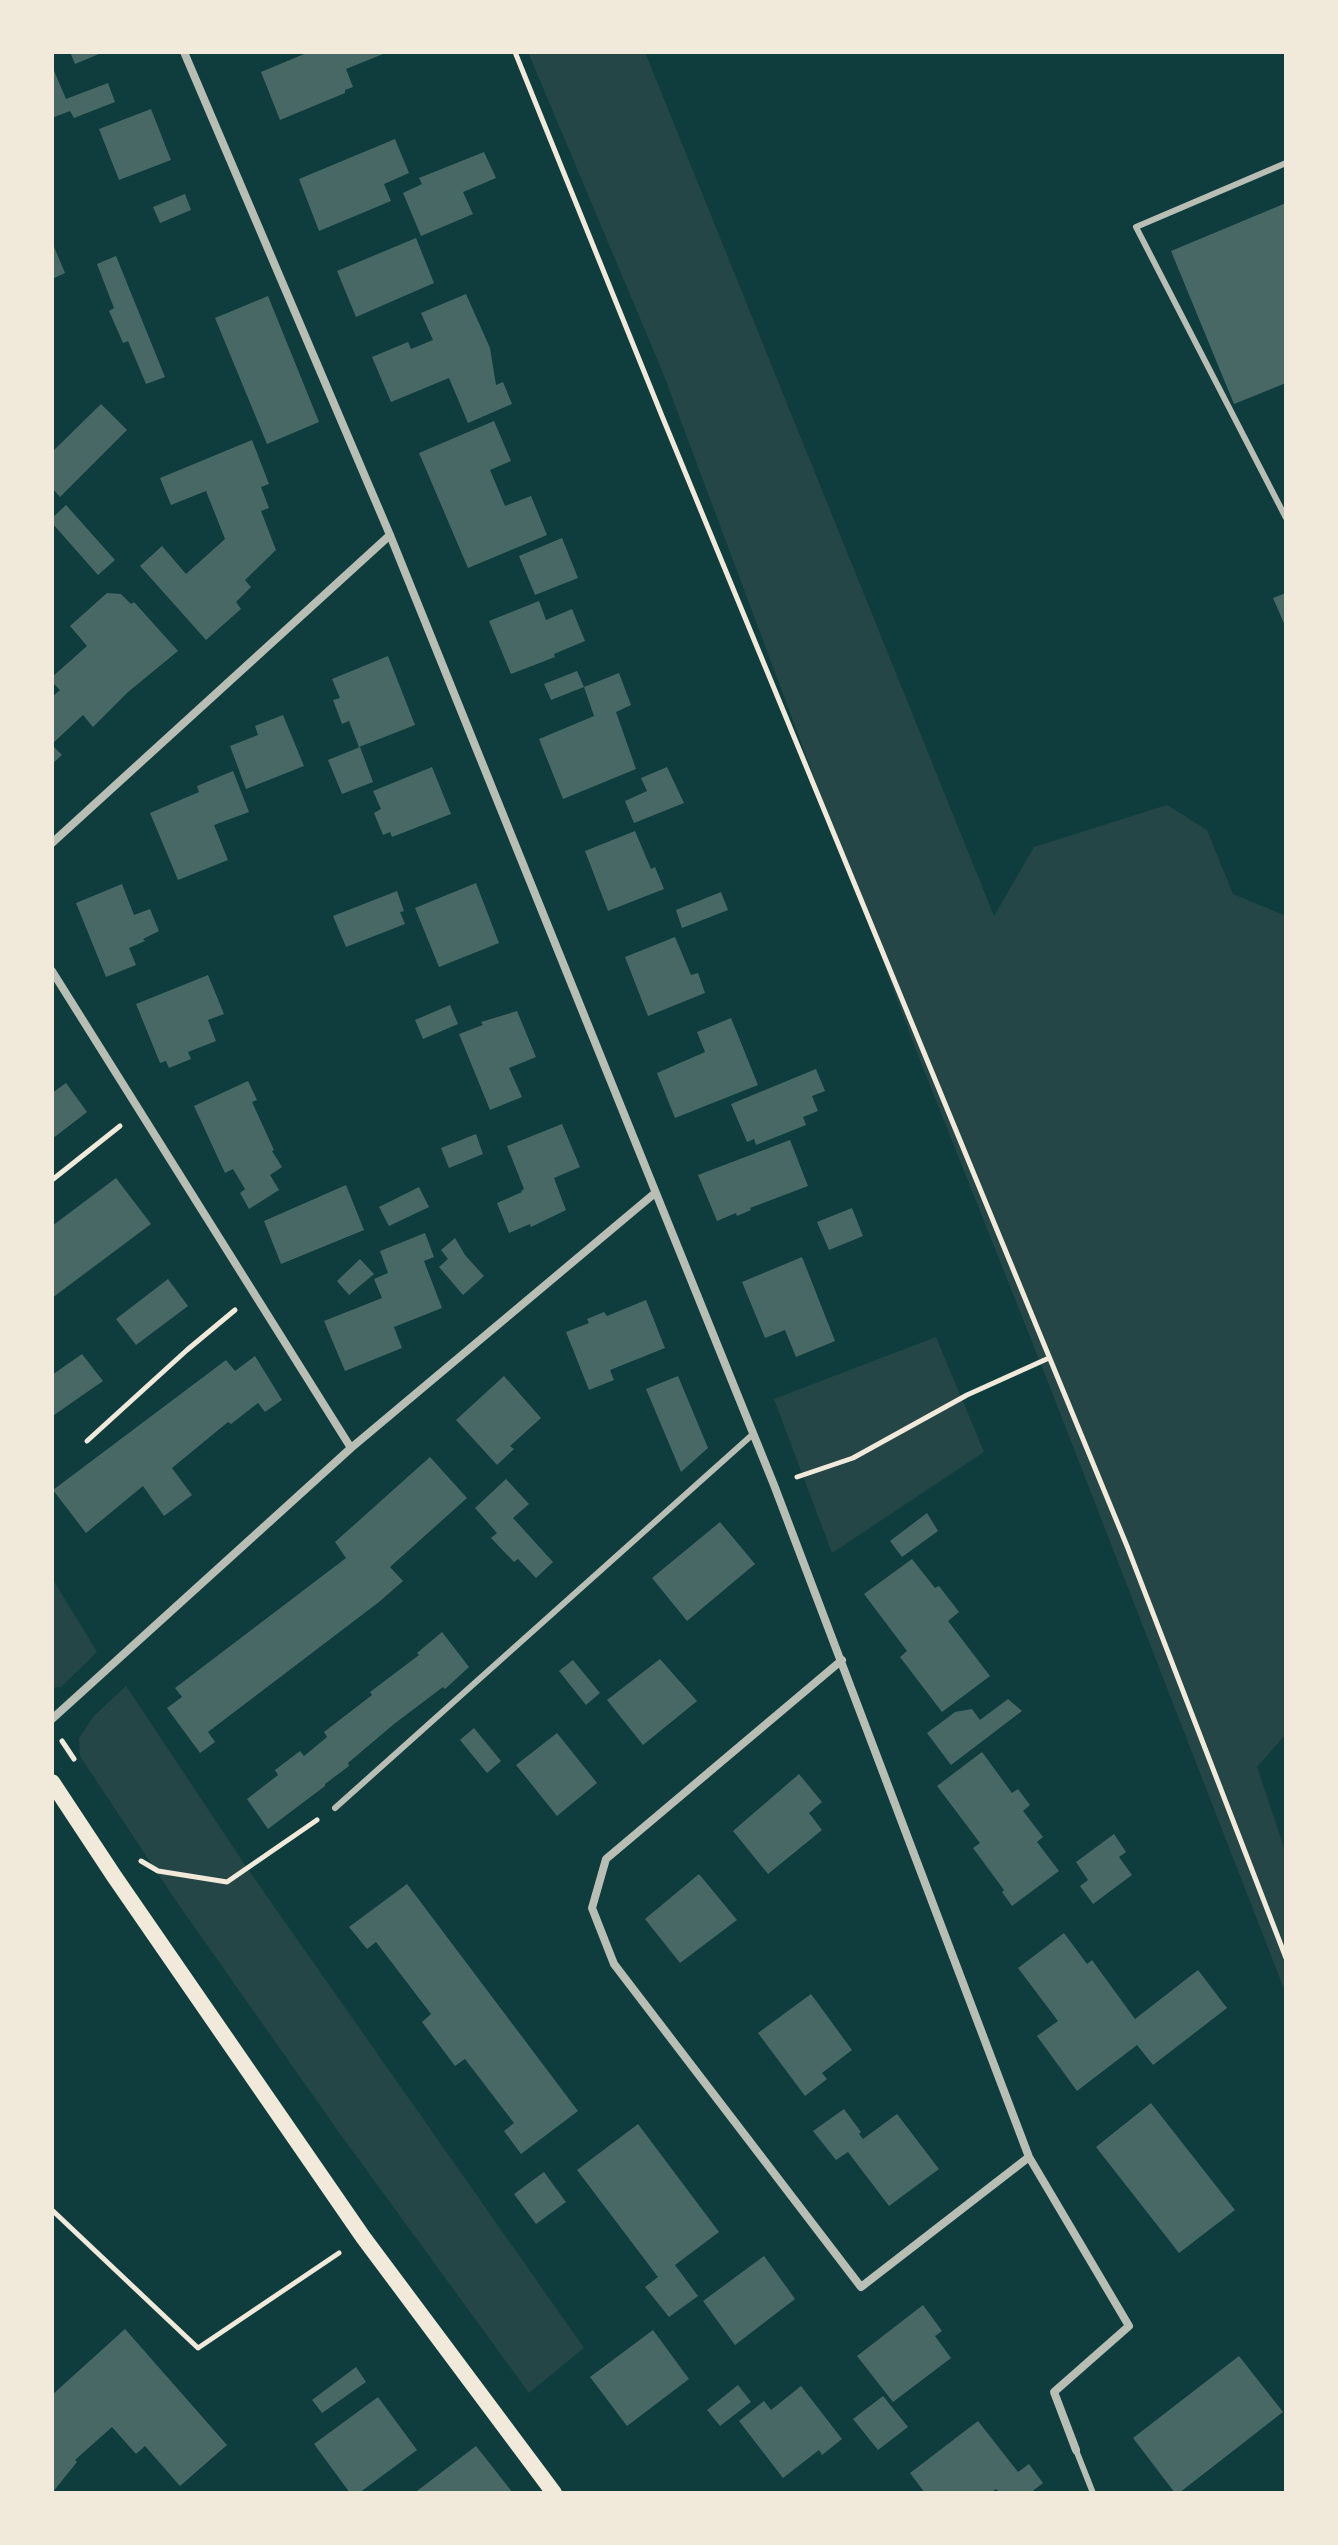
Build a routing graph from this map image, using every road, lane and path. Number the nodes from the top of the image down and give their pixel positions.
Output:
1 (184, 52) edge
2 (515, 52) edge
3 (1286, 163) edge
4 (1286, 518) edge
5 (390, 535) junction
6 (52, 843) edge
7 (52, 971) edge
8 (140, 1111) junction
9 (52, 1180) edge
10 (655, 1193) junction
11 (255, 1294) junction
12 (1049, 1358) junction
13 (752, 1435) junction
14 (87, 1441) dead end
15 (351, 1448) junction
16 (774, 1485) junction
17 (842, 1660) junction
18 (52, 1719) edge
19 (60, 1737) dead end
20 (76, 1763) dead end
21 (52, 1782) edge
22 (57, 1804) edge
23 (335, 1808) joint
24 (147, 1872) dead end
25 (1286, 1958) edge
26 (1029, 2157) junction
27 (52, 2210) edge
28 (363, 2237) junction
29 (1076, 2450) joint
30 (554, 2493) edge
31 (1093, 2493) edge

1 - 5 street
2 - 12 path
3 - 4 lane
5 - 6 street
5 - 10 street
7 - 8 street
8 - 9 path
8 - 11 street
10 - 13 street
10 - 15 street
11 - 14 path
11 - 15 street
12 - 16 path
12 - 25 path
13 - 16 street
13 - 23 lane
15 - 18 street
16 - 17 street
17 - 26 street
17 - 26 street
19 - 20 path
21 - 22 main road
22 - 28 main road
23 - 24 path
26 - 29 street
27 - 28 path
28 - 30 main road
29 - 31 lane

